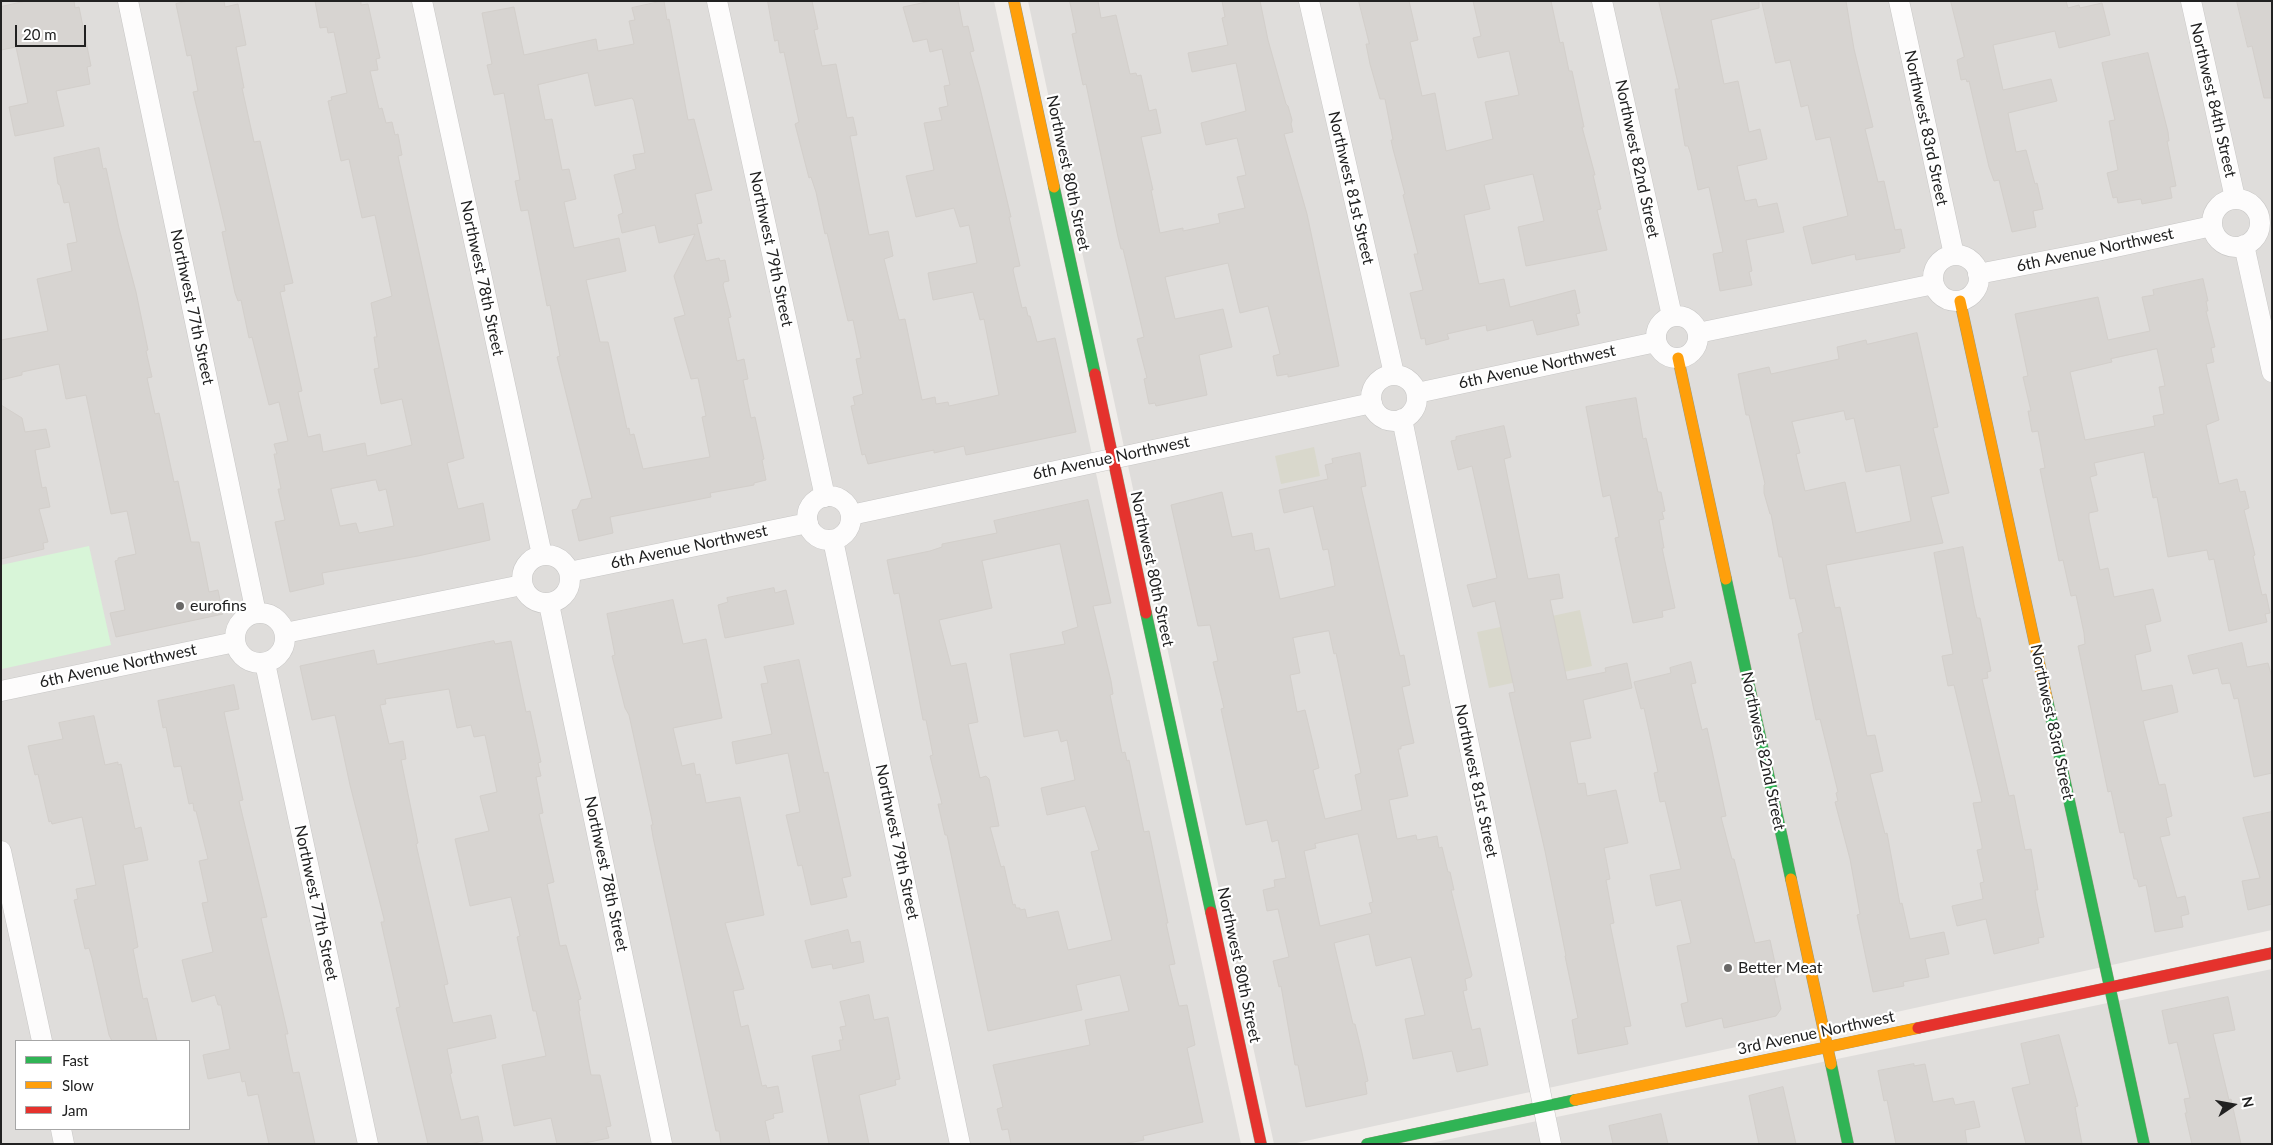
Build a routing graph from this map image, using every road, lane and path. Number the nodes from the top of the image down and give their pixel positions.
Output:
1 (128, 1) edge
2 (422, 1) edge
3 (717, 1) edge
4 (1014, 1) edge
5 (1309, 1) edge
6 (1602, 1) edge
7 (1899, 1) edge
8 (2190, 1) edge
9 (2235, 198) junction
10 (2266, 216) edge
11 (2212, 226) junction
12 (2244, 245) junction
13 (1954, 255) junction
14 (1978, 274) junction
15 (1934, 284) junction
16 (1960, 301) junction
17 (1672, 316) junction
18 (1698, 333) junction
19 (1656, 342) junction
20 (1678, 358) junction
21 (2272, 372) edge
22 (1394, 374) junction
23 (1417, 393) junction
24 (1372, 402) junction
25 (1402, 419) junction
26 (1112, 458) junction
27 (825, 497) junction
28 (851, 515) junction
29 (808, 523) junction
30 (833, 540) junction
31 (542, 555) junction
32 (569, 572) junction
33 (522, 584) junction
34 (549, 604) junction
35 (256, 613) junction
36 (285, 632) junction
37 (234, 642) junction
38 (265, 663) junction
39 (1, 691) edge
40 (1, 851) edge
41 (2272, 953) edge
42 (2110, 987) junction
43 (42, 1040) edge
44 (1827, 1047) junction
45 (1543, 1107) junction
46 (61, 1130) edge
47 (64, 1144) edge
48 (368, 1144) edge
49 (662, 1144) edge
50 (960, 1144) edge
51 (1261, 1144) edge
52 (1367, 1144) edge
53 (1551, 1144) edge
54 (1848, 1144) edge
55 (2144, 1144) edge

1 - 35 street, Northwest 77th Street
2 - 31 street, Northwest 78th Street
3 - 27 street, Northwest 79th Street
4 - 26 street, Northwest 80th Street
5 - 22 street, Northwest 81st Street
6 - 17 street, Northwest 82nd Street
7 - 13 street, Northwest 83rd Street
8 - 9 street, Northwest 84th Street
9 - 10 street
9 - 11 street
10 - 12 street
11 - 12 street
11 - 14 street, 6th Avenue Northwest
12 - 21 street
13 - 14 street
13 - 15 street
14 - 16 street
15 - 16 street
15 - 18 street
16 - 42 street, Northwest 83rd Street
17 - 18 street
17 - 19 street
18 - 20 street
19 - 20 street
19 - 23 street, 6th Avenue Northwest
20 - 44 street, Northwest 82nd Street
22 - 23 street
22 - 24 street
23 - 25 street
24 - 25 street
24 - 26 street, 6th Avenue Northwest
25 - 45 street, Northwest 81st Street
26 - 28 street, 6th Avenue Northwest
26 - 51 street, Northwest 80th Street
27 - 28 street
27 - 29 street
28 - 30 street
29 - 30 street
29 - 32 street, 6th Avenue Northwest
30 - 50 street, Northwest 79th Street
31 - 32 street
31 - 33 street
32 - 34 street
33 - 34 street
33 - 36 street
34 - 49 street, Northwest 78th Street
35 - 36 street
35 - 37 street
36 - 38 street
37 - 38 street
37 - 39 street, 6th Avenue Northwest
38 - 48 street, Northwest 77th Street
40 - 43 street
41 - 42 street, 3rd Avenue Northwest
42 - 44 street, 3rd Avenue Northwest
42 - 55 street, Northwest 83rd Street
44 - 45 street, 3rd Avenue Northwest
44 - 54 street, Northwest 82nd Street
45 - 52 street, 3rd Avenue Northwest
45 - 53 street, Northwest 81st Street
46 - 47 street

